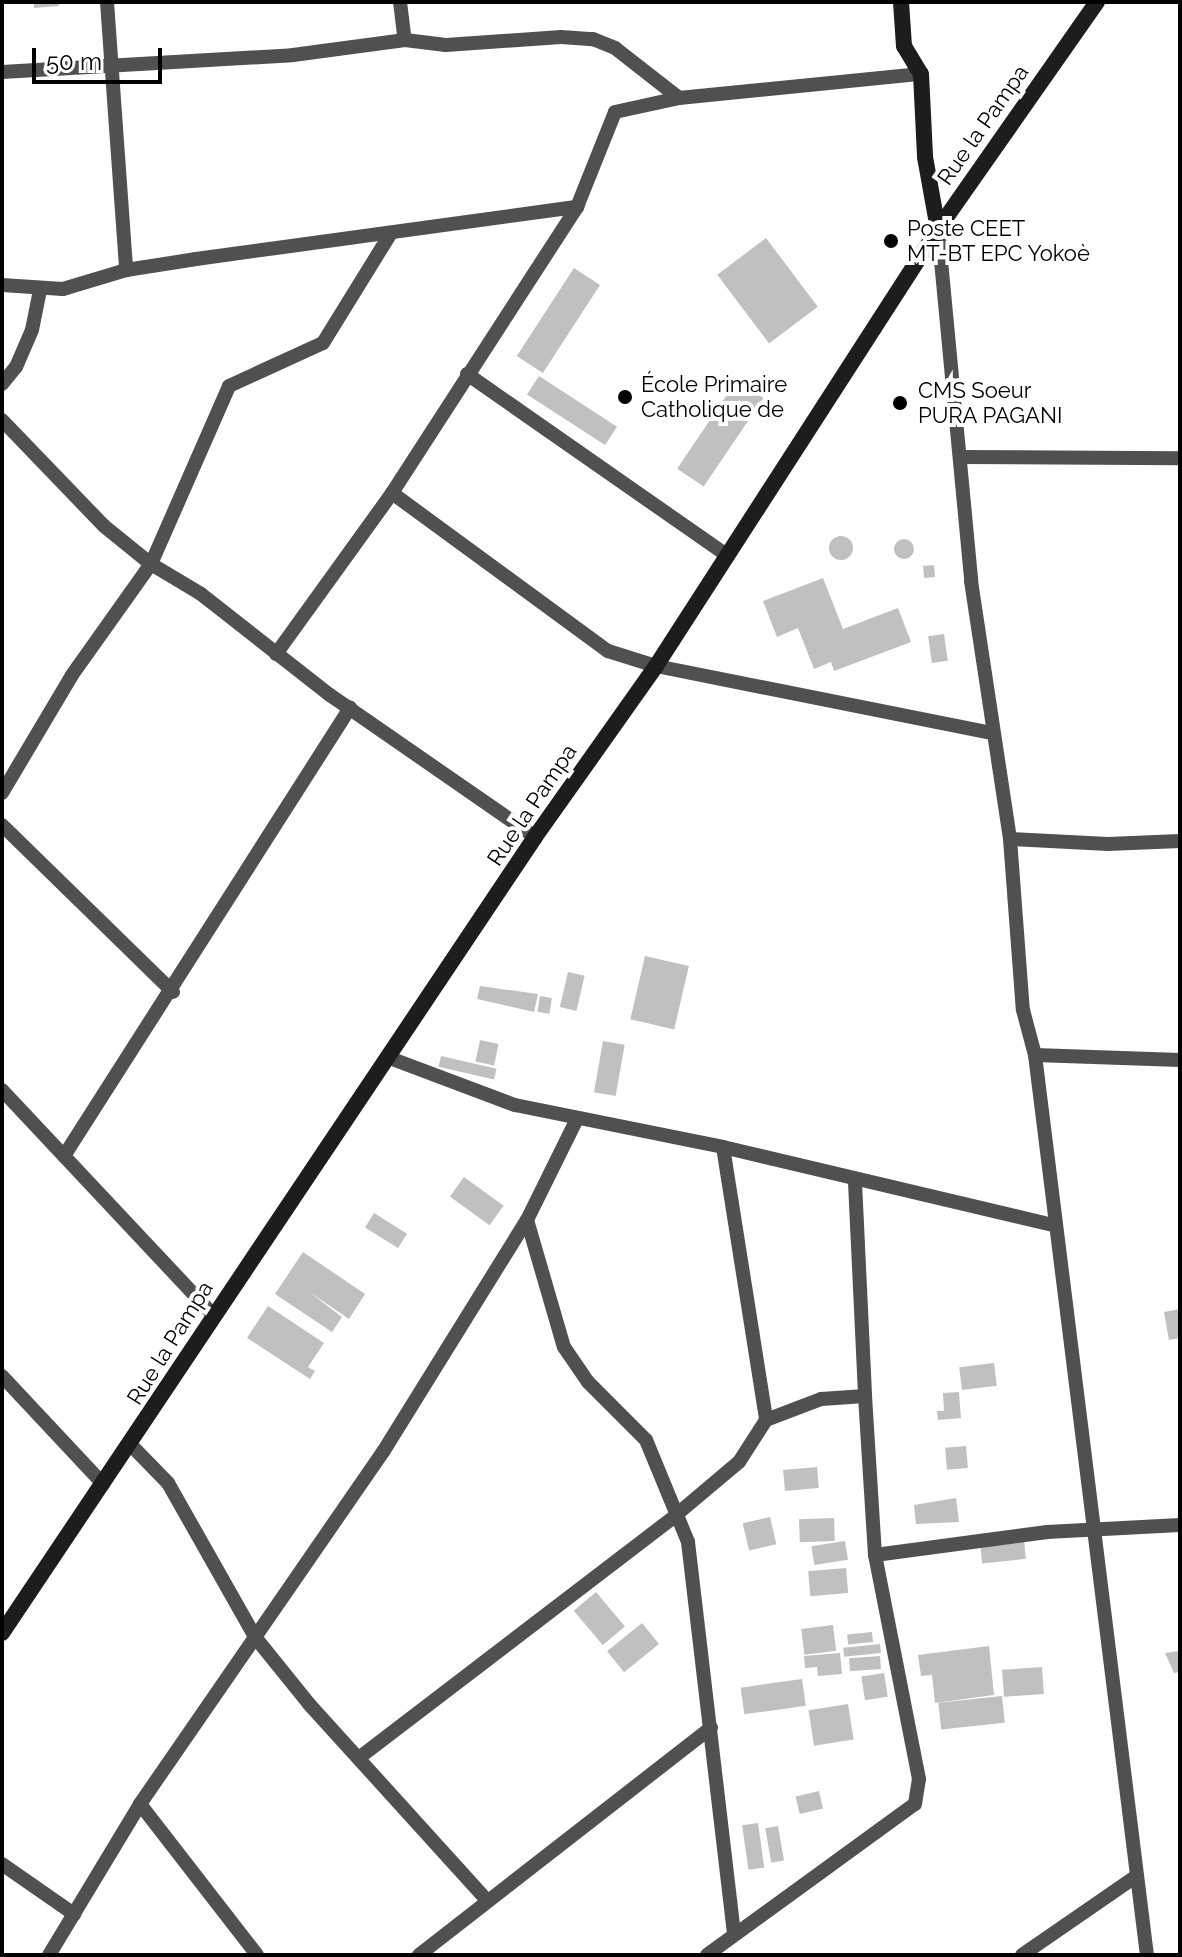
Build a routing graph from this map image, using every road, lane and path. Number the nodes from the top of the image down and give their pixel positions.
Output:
1 (107, 2) edge
2 (400, 2) edge
3 (901, 2) edge
4 (1097, 2) edge
5 (405, 40) junction
6 (111, 64) junction
7 (2, 72) edge
8 (921, 74) junction
9 (679, 98) junction
10 (577, 207) junction
11 (938, 229) junction
12 (391, 233) junction
13 (126, 270) junction
14 (2, 285) edge
15 (40, 290) junction
16 (467, 374) junction
17 (2, 384) edge
18 (2, 420) edge
19 (961, 457) junction
20 (1180, 458) edge
21 (392, 493) junction
22 (724, 553) junction
23 (151, 564) junction
24 (276, 654) junction
25 (656, 666) junction
26 (350, 708) junction
27 (992, 733) junction
28 (2, 793) edge
29 (2, 825) edge
30 (535, 837) junction
31 (1010, 839) junction
32 (1180, 841) edge
33 (173, 992) junction
34 (1035, 1055) junction
35 (387, 1057) junction
36 (1180, 1060) edge
37 (2, 1090) edge
38 (576, 1121) junction
39 (723, 1147) junction
40 (64, 1156) junction
41 (855, 1182) junction
42 (527, 1220) junction
43 (1054, 1225) junction
44 (213, 1315) junction
45 (2, 1376) edge
46 (865, 1396) junction
47 (766, 1420) junction
48 (131, 1445) junction
49 (103, 1484) junction
50 (676, 1515) junction
51 (1180, 1525) edge
52 (1093, 1529) junction
53 (875, 1555) junction
54 (2, 1633) edge
55 (255, 1637) junction
56 (711, 1728) junction
57 (360, 1757) junction
58 (140, 1804) junction
59 (2, 1864) edge
60 (1135, 1877) junction
61 (486, 1899) junction
62 (74, 1914) junction
63 (734, 1933) junction
64 (49, 1955) edge
65 (257, 1955) edge
66 (419, 1955) edge
67 (707, 1955) edge
68 (1022, 1955) edge
69 (1147, 1955) edge

1 - 6 street
2 - 5 street
3 - 8 street
4 - 11 street, Rue la Pampa
5 - 6 street
5 - 9 street
6 - 7 street
6 - 13 street
8 - 9 street
8 - 11 street
9 - 10 street
10 - 12 street
10 - 16 street
11 - 19 street
11 - 22 street, Rue la Pampa
12 - 13 street
12 - 23 street
13 - 15 street
14 - 15 street
15 - 17 street
16 - 21 street
16 - 22 street
18 - 23 street
19 - 20 street
19 - 27 street
21 - 24 street
21 - 25 street
22 - 25 street, Rue la Pampa
23 - 24 street
23 - 28 street
24 - 26 street
25 - 27 street
25 - 30 street, Rue la Pampa
26 - 30 street
26 - 33 street
27 - 31 street
29 - 33 street
30 - 35 street, Rue la Pampa
31 - 32 street
31 - 34 street
33 - 40 street
34 - 36 street
34 - 43 street
35 - 38 street
35 - 44 street, Rue la Pampa
37 - 40 street
38 - 39 street
38 - 42 street
39 - 41 street
39 - 47 street
40 - 44 street
41 - 43 street
41 - 46 street
42 - 50 street
42 - 55 street
43 - 52 street
44 - 48 street, Rue la Pampa
45 - 49 street
46 - 47 street
46 - 53 street
47 - 50 street
48 - 49 street, Rue la Pampa
48 - 55 street
49 - 54 street, Rue la Pampa
50 - 56 street
50 - 57 street
51 - 52 street
52 - 53 street
52 - 60 street
53 - 63 street
55 - 57 street
55 - 58 street
56 - 61 street
56 - 63 street
57 - 61 street
58 - 62 street
58 - 65 street
59 - 62 street
60 - 68 street
60 - 69 street
61 - 66 street
62 - 64 street
63 - 67 street

